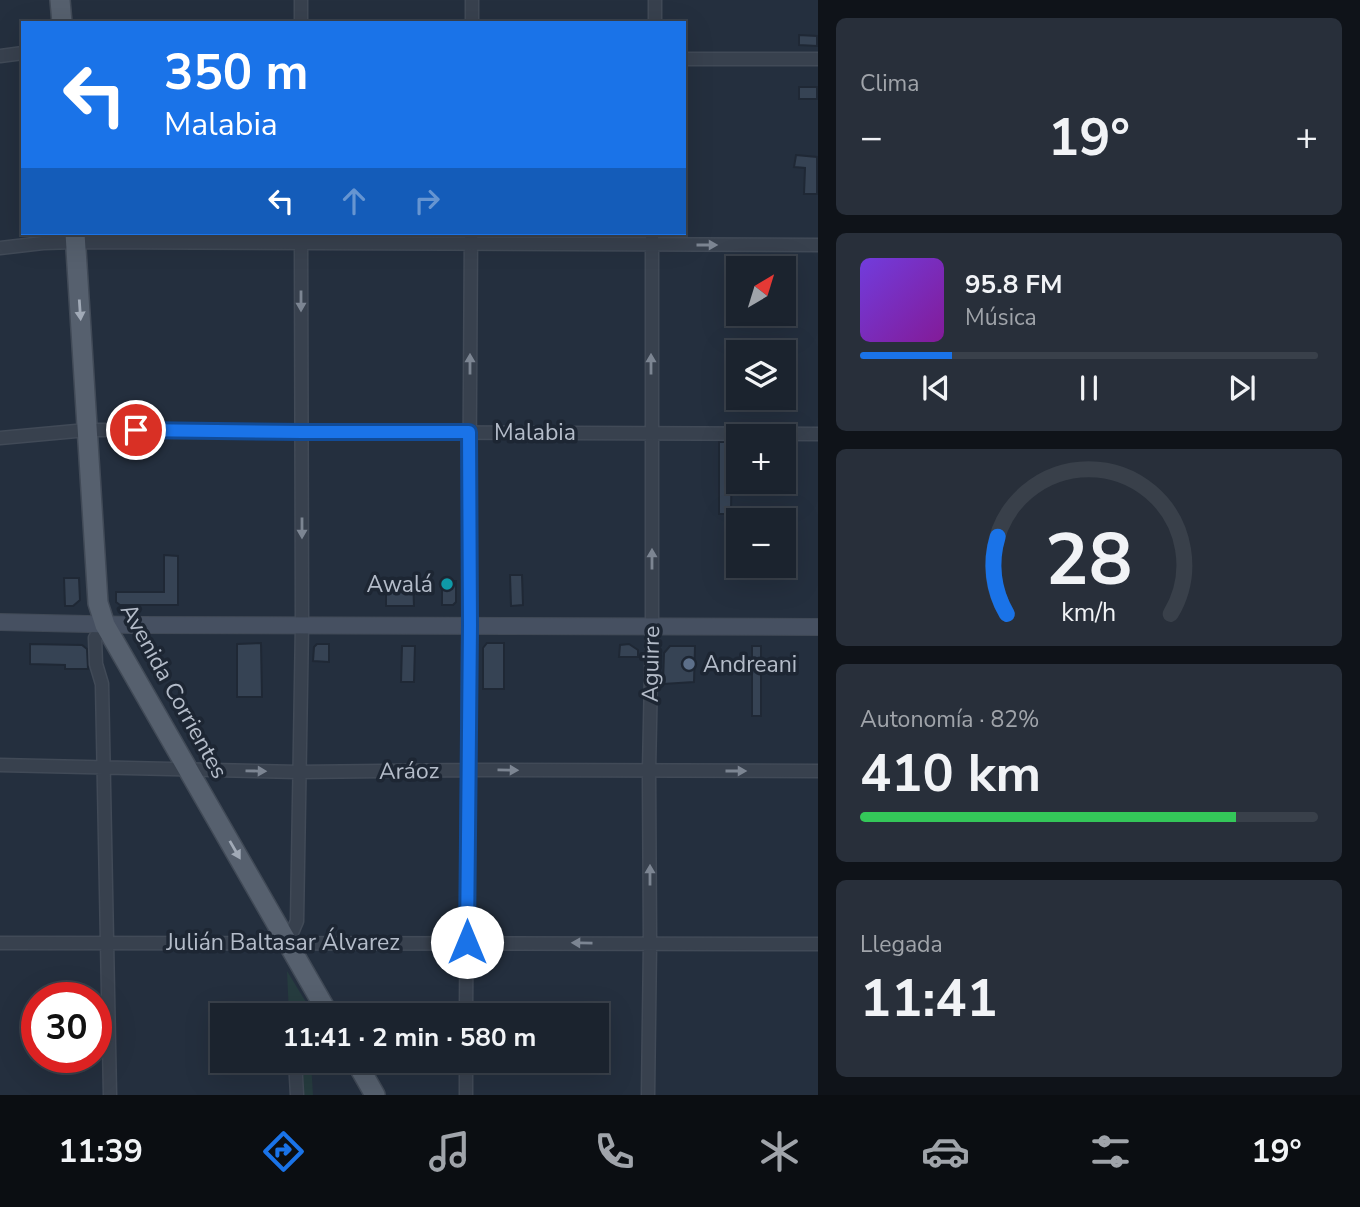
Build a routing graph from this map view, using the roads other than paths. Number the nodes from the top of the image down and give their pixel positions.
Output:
1 (60, 0) edge
2 (301, 0) edge
3 (472, 0) edge
4 (655, 0) edge
5 (62, 21) edge
6 (301, 21) edge
7 (472, 21) edge
8 (655, 21) edge
9 (21, 54) edge
10 (0, 56) edge
11 (686, 59) edge
12 (817, 59) edge
13 (75, 237) edge
14 (301, 237) edge
15 (470, 239) edge
16 (652, 239) edge
17 (817, 245) edge
18 (0, 248) edge
19 (87, 430) junction
20 (302, 432) junction
21 (469, 432) junction
22 (651, 432) junction
23 (817, 434) edge
24 (0, 438) edge
25 (0, 622) edge
26 (105, 625) junction
27 (302, 625) junction
28 (470, 625) junction
29 (817, 626) edge
30 (652, 627) junction
31 (0, 765) edge
32 (103, 767) junction
33 (188, 770) junction
34 (468, 770) junction
35 (649, 771) junction
36 (817, 771) edge
37 (299, 772) junction
38 (288, 942) junction
39 (467, 942) junction
40 (0, 943) edge
41 (107, 943) junction
42 (650, 944) junction
43 (817, 944) edge
44 (323, 1003) edge
45 (467, 1003) edge
46 (296, 1073) edge
47 (362, 1073) edge
48 (466, 1073) edge
49 (110, 1095) edge
50 (297, 1095) edge
51 (375, 1095) edge
52 (466, 1095) edge
53 (648, 1095) edge

1 - 5 main road
2 - 6 street
3 - 7 street
4 - 8 street
9 - 10 street
11 - 12 street
13 - 14 street
13 - 18 street
13 -> 19 main road, Avenida Corrientes
14 - 15 street
14 -> 20 street
15 - 16 street
21 -> 15 street
16 -> 17 street
22 -> 16 street, Aguirre
19 - 20 street, Malabia
19 - 24 street, Malabia
19 - 26 main road, Avenida Corrientes
20 - 21 street, Malabia
20 -> 27 street
21 - 22 street, Malabia
21 - 28 street
22 - 23 street, Malabia
30 -> 22 street, Aguirre
25 - 26 main road
26 - 27 main road
26 - 32 street
26 - 33 main road, Avenida Corrientes
27 - 28 main road
27 - 37 street
28 - 30 main road
28 - 34 street
29 - 30 main road
30 - 35 street, Aguirre
31 - 32 street, Aráoz
32 - 33 street, Aráoz
32 - 41 street
33 -> 37 street, Aráoz
33 -> 38 main road, Avenida Corrientes
34 -> 35 street, Aráoz
34 - 37 street, Aráoz
34 - 39 street
35 -> 36 street, Aráoz
42 -> 35 street, Aguirre
37 - 38 street
38 - 39 street, Julián Baltasar Álvarez
38 - 41 street, Julián Baltasar Álvarez
38 - 44 main road, Avenida Corrientes
42 -> 39 street, Julián Baltasar Álvarez
39 - 45 street
40 - 41 street, Julián Baltasar Álvarez
41 - 49 street
42 - 43 street, Julián Baltasar Álvarez
42 - 53 street, Aguirre
46 - 50 street
47 - 51 main road
48 - 52 street

